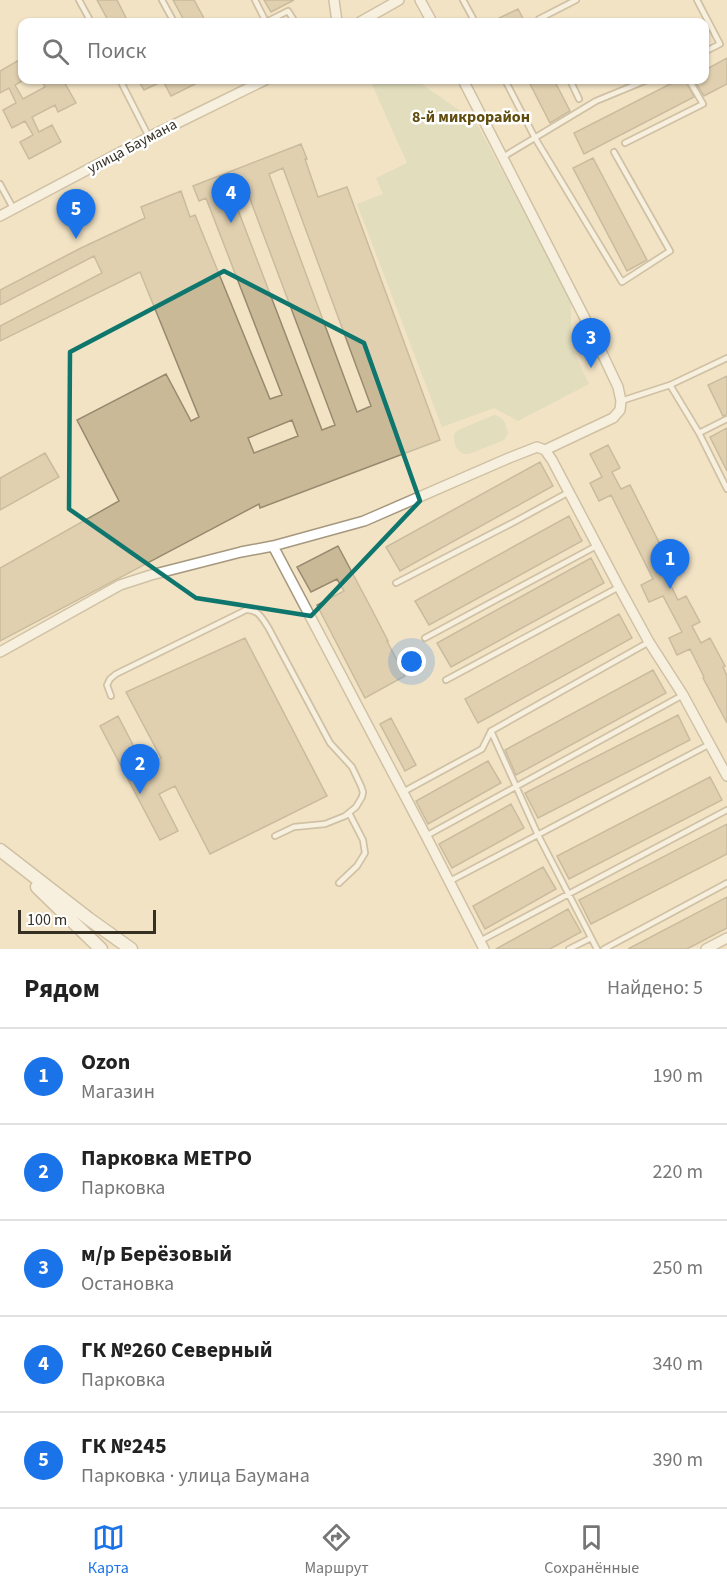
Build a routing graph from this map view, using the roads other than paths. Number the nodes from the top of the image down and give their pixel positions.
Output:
1 (79, 0) edge
2 (162, 0) edge
3 (255, 0) edge
4 (334, 0) edge
5 (399, 0) edge
6 (420, 0) edge
7 (463, 0) edge
8 (576, 0) edge
9 (697, 0) edge
10 (89, 18) edge
11 (172, 18) edge
12 (264, 18) edge
13 (274, 18) edge
14 (292, 18) edge
15 (337, 18) edge
16 (367, 18) edge
17 (430, 18) edge
18 (473, 18) edge
19 (541, 18) edge
20 (706, 18) edge
21 (709, 23) edge
22 (709, 50) edge
23 (122, 84) edge
24 (257, 84) edge
25 (464, 84) edge
26 (507, 84) edge
27 (572, 84) edge
28 (637, 84) edge
29 (691, 84) edge
30 (579, 99) dead end
31 (149, 137) junction
32 (536, 138) junction
33 (625, 143) dead end
34 (614, 152) dead end
35 (503, 157) junction
36 (0, 184) edge
37 (13, 209) junction
38 (0, 216) edge
39 (727, 358) edge
40 (670, 385) junction
41 (621, 401) junction
42 (727, 419) edge
43 (699, 432) junction
44 (545, 450) junction
45 (727, 489) edge
46 (569, 492) junction
47 (598, 545) junction
48 (273, 546) junction
49 (396, 584) dead end
50 (620, 587) junction
51 (425, 638) dead end
52 (650, 642) junction
53 (0, 652) edge
54 (446, 680) dead end
55 (683, 695) junction
56 (111, 696) dead end
57 (491, 731) junction
58 (711, 744) junction
59 (727, 776) edge
60 (516, 786) junction
61 (403, 792) junction
62 (727, 810) edge
63 (349, 813) junction
64 (538, 835) junction
65 (275, 836) dead end
66 (426, 836) junction
67 (0, 850) edge
68 (450, 881) junction
69 (727, 883) edge
70 (339, 884) dead end
71 (569, 895) junction
72 (591, 938) junction
73 (727, 938) edge
74 (482, 945) edge
75 (101, 949) edge
76 (131, 949) edge
77 (569, 949) edge
78 (597, 949) edge
79 (604, 949) edge
80 (706, 949) edge

1 - 10 lane
2 - 11 lane
3 - 12 lane
4 - 15 street
5 - 16 street
6 - 17 street
7 - 18 lane
8 - 19 lane
9 - 20 lane
13 - 14 lane
21 - 22 lane
23 - 31 lane
24 - 31 street, улица Баумана
25 - 35 street
26 - 32 lane
27 - 30 lane
28 - 32 lane
29 - 33 lane
31 - 37 street, улица Баумана
32 - 34 lane
32 - 35 lane
35 - 41 street
36 - 37 lane
37 - 38 street, улица Баумана
39 - 40 lane
40 - 41 lane
40 - 43 lane
41 - 44 street
42 - 43 lane
43 - 45 lane
44 - 46 street
44 - 48 street
46 - 47 street
46 - 49 lane
47 - 50 street
47 - 51 lane
48 - 53 street
48 - 61 street
50 - 52 street
50 - 54 lane
52 - 55 street
52 - 57 lane
55 - 58 street
55 - 60 lane
56 - 63 lane
57 - 60 lane
57 - 61 lane
58 - 59 street
58 - 64 lane
60 - 64 lane
60 - 66 lane
61 - 66 street
62 - 71 lane
63 - 65 lane
63 - 70 lane
64 - 68 lane
64 - 71 lane
66 - 68 street
67 - 75 main road
67 - 76 main road
68 - 74 street
69 - 79 lane
71 - 72 lane
71 - 74 lane
72 - 77 lane
72 - 78 lane
73 - 80 street

